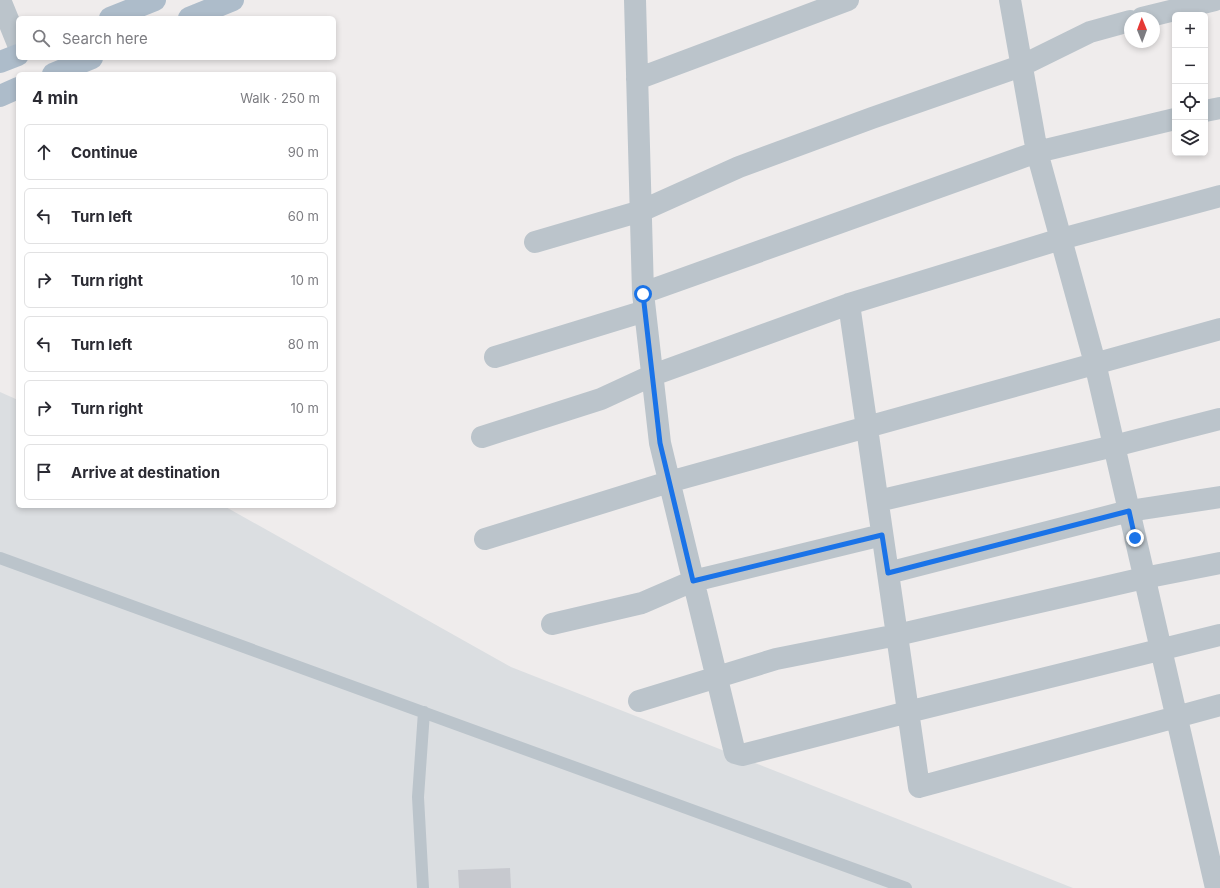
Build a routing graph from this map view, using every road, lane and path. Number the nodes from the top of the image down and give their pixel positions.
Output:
1 (0, 0) edge
2 (155, 0) edge
3 (233, 0) edge
4 (635, 0) edge
5 (848, 0) edge
6 (1010, 0) edge
7 (1215, 0) edge
8 (1160, 14) edge
9 (115, 16) edge
10 (195, 16) edge
11 (1124, 23) edge
12 (16, 39) edge
13 (16, 56) edge
14 (87, 60) edge
15 (0, 62) edge
16 (1021, 66) junction
17 (58, 72) edge
18 (637, 79) junction
19 (16, 89) edge
20 (0, 96) edge
21 (1220, 108) edge
22 (1208, 110) edge
23 (1172, 120) edge
24 (1037, 152) junction
25 (1220, 196) edge
26 (641, 211) junction
27 (1061, 239) junction
28 (535, 242) dead end
29 (644, 302) junction
30 (849, 304) junction
31 (1220, 329) edge
32 (495, 357) dead end
33 (1096, 363) junction
34 (652, 375) junction
35 (1220, 419) edge
36 (867, 426) junction
37 (482, 437) dead end
38 (1114, 446) junction
39 (670, 482) junction
40 (1220, 497) edge
41 (878, 501) junction
42 (1129, 511) junction
43 (882, 535) junction
44 (485, 538) dead end
45 (0, 558) edge
46 (1220, 564) edge
47 (888, 573) junction
48 (1144, 578) junction
49 (693, 581) junction
50 (552, 624) dead end
51 (897, 635) junction
52 (1220, 635) edge
53 (1161, 649) junction
54 (716, 678) junction
55 (639, 701) dead end
56 (1220, 705) edge
57 (424, 712) junction
58 (908, 712) junction
59 (1176, 716) junction
60 (1212, 835) edge
61 (423, 888) edge
62 (906, 888) edge
63 (1216, 888) edge

1 - 12 street
2 - 9 main road
3 - 10 main road
4 - 18 street
5 - 18 street
6 - 16 street
7 - 8 street
11 - 16 street
13 - 15 main road
14 - 17 main road
16 - 24 street
16 - 26 street
18 - 26 street
19 - 20 main road
21 - 22 street
23 - 24 street
24 - 27 street
24 - 29 street
25 - 27 street
26 - 28 street
26 - 29 street
27 - 30 street
27 - 33 street
29 - 32 street
29 - 34 street
30 - 34 street
30 - 36 street
31 - 33 street
33 - 36 street
33 - 38 street
34 - 37 street
34 - 39 street
35 - 38 street
36 - 39 street
36 - 41 street
38 - 41 street
38 - 42 street
39 - 44 street
39 - 49 street
40 - 42 street
41 - 43 street
42 - 47 street
42 - 48 street
43 - 47 street
43 - 49 street
45 - 57 lane
46 - 48 street
47 - 51 street
48 - 51 street
48 - 53 street
49 - 50 street
49 - 54 street
51 - 54 street
51 - 58 street
52 - 53 street
53 - 58 street
53 - 59 street
54 - 55 street
54 - 58 street
56 - 59 street
57 - 61 lane
57 - 62 lane
58 - 59 street
59 - 60 street
60 - 63 street

